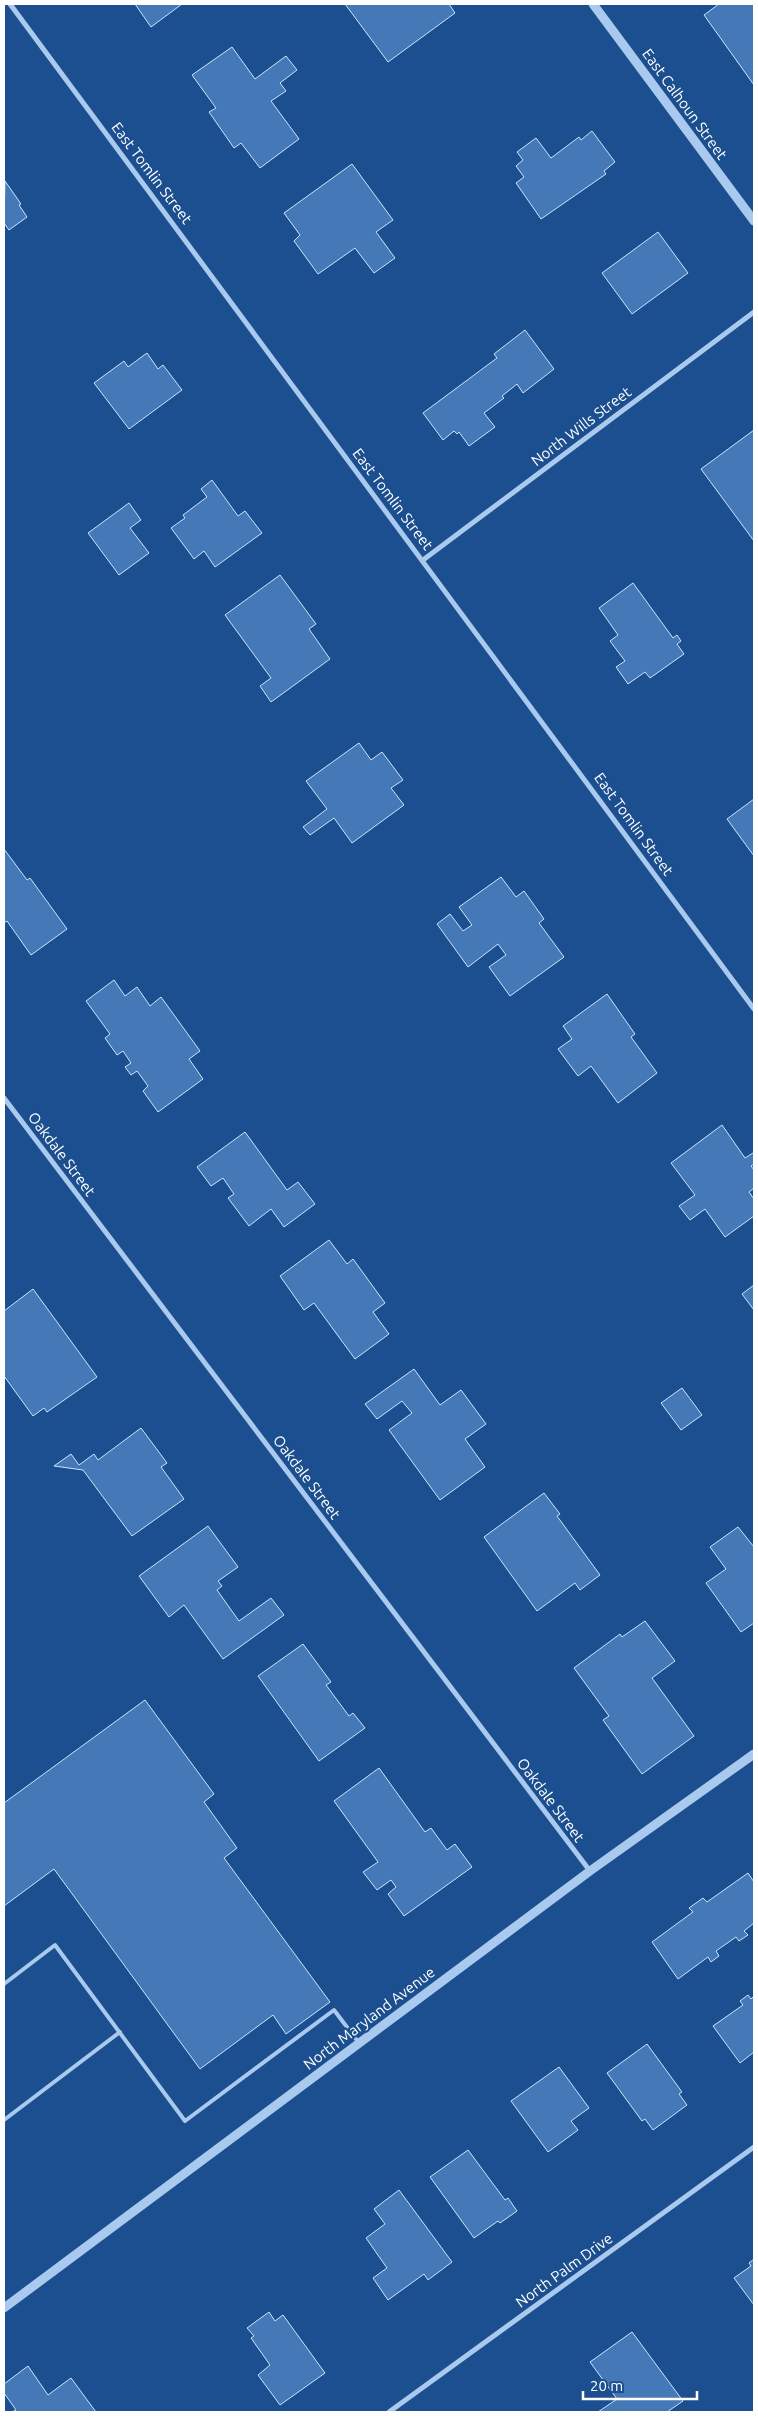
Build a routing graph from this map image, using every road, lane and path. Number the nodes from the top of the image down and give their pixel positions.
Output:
1 (10, 4) edge
2 (593, 4) edge
3 (754, 221) edge
4 (754, 312) edge
5 (423, 560) junction
6 (754, 1009) edge
7 (4, 1098) edge
8 (754, 1754) edge
9 (590, 1871) junction
10 (4, 1984) edge
11 (120, 2032) junction
12 (359, 2043) junction
13 (4, 2120) edge
14 (754, 2147) edge
15 (4, 2308) edge
16 (389, 2412) edge

1 - 5 street, East Tomlin Street
2 - 3 street, East Calhoun Street
4 - 5 street, North Wills Street
5 - 6 street, East Tomlin Street
7 - 9 street, Oakdale Street
8 - 9 street, North Maryland Avenue
9 - 12 street, North Maryland Avenue
10 - 11 lane
11 - 12 lane
11 - 13 lane
12 - 15 street, North Maryland Avenue
14 - 16 street, North Palm Drive

